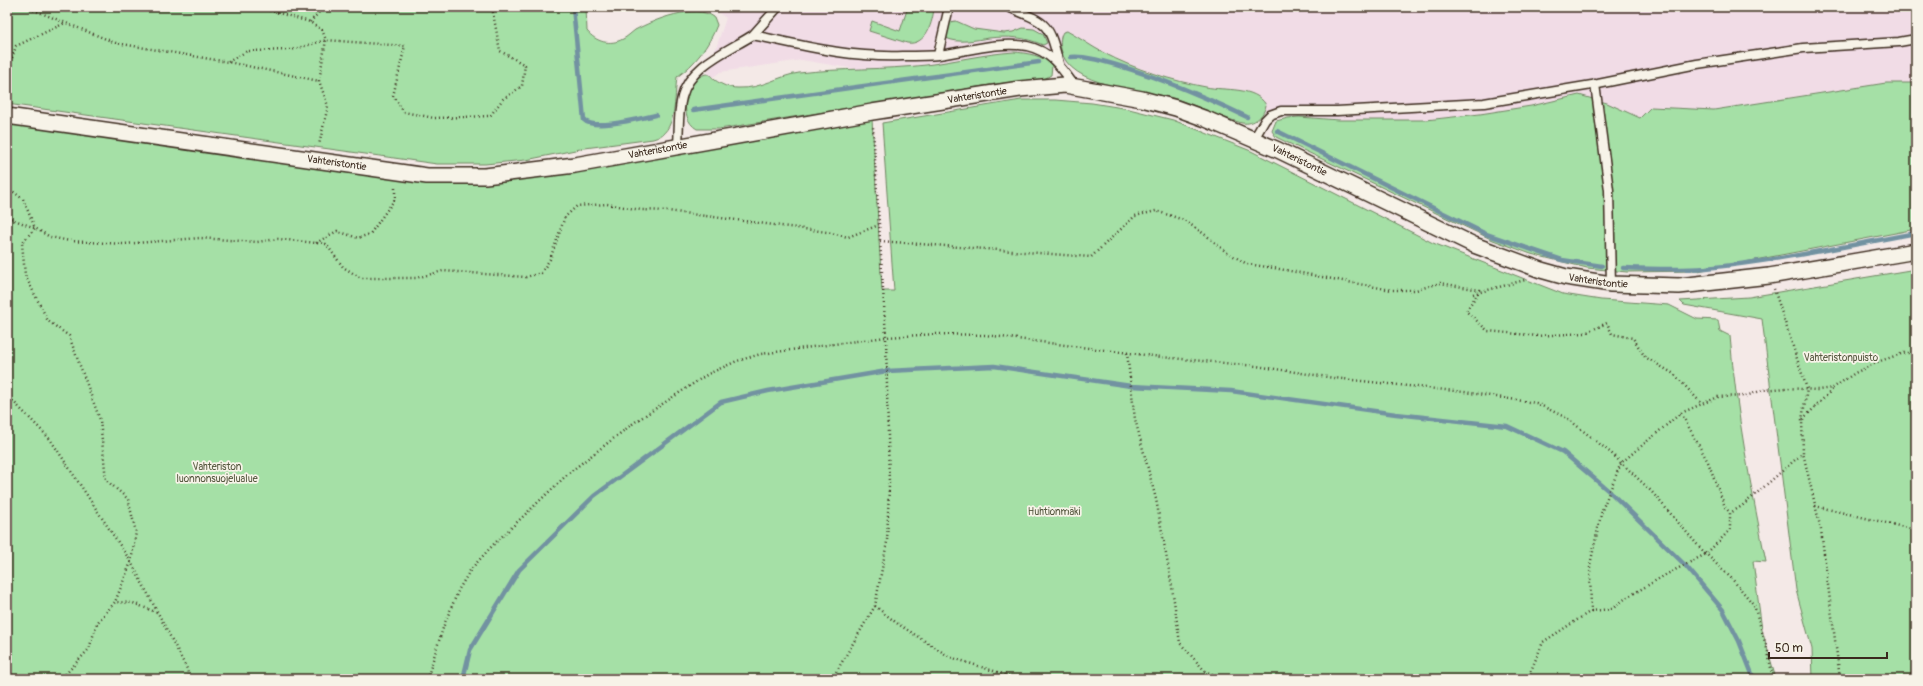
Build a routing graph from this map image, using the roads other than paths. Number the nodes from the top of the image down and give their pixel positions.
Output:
1 (778, 7) edge
2 (949, 7) edge
3 (1008, 7) edge
4 (753, 35) junction
5 (1916, 39) edge
6 (938, 55) junction
7 (1059, 64) junction
8 (1595, 84) junction
9 (1074, 85) junction
10 (7, 116) edge
11 (1254, 139) junction
12 (678, 146) junction
13 (1916, 251) edge
14 (1611, 284) junction

1 - 4 lane
2 - 6 lane
3 - 7 lane
4 - 6 lane
4 - 12 lane
5 - 8 lane
6 - 7 lane
7 - 9 lane
8 - 11 lane
8 - 14 lane
9 - 11 street, Vahteristontie
9 - 12 street, Vahteristontie
10 - 12 street, Vahteristontie
11 - 14 street, Vahteristontie
13 - 14 street, Vahteristontie

